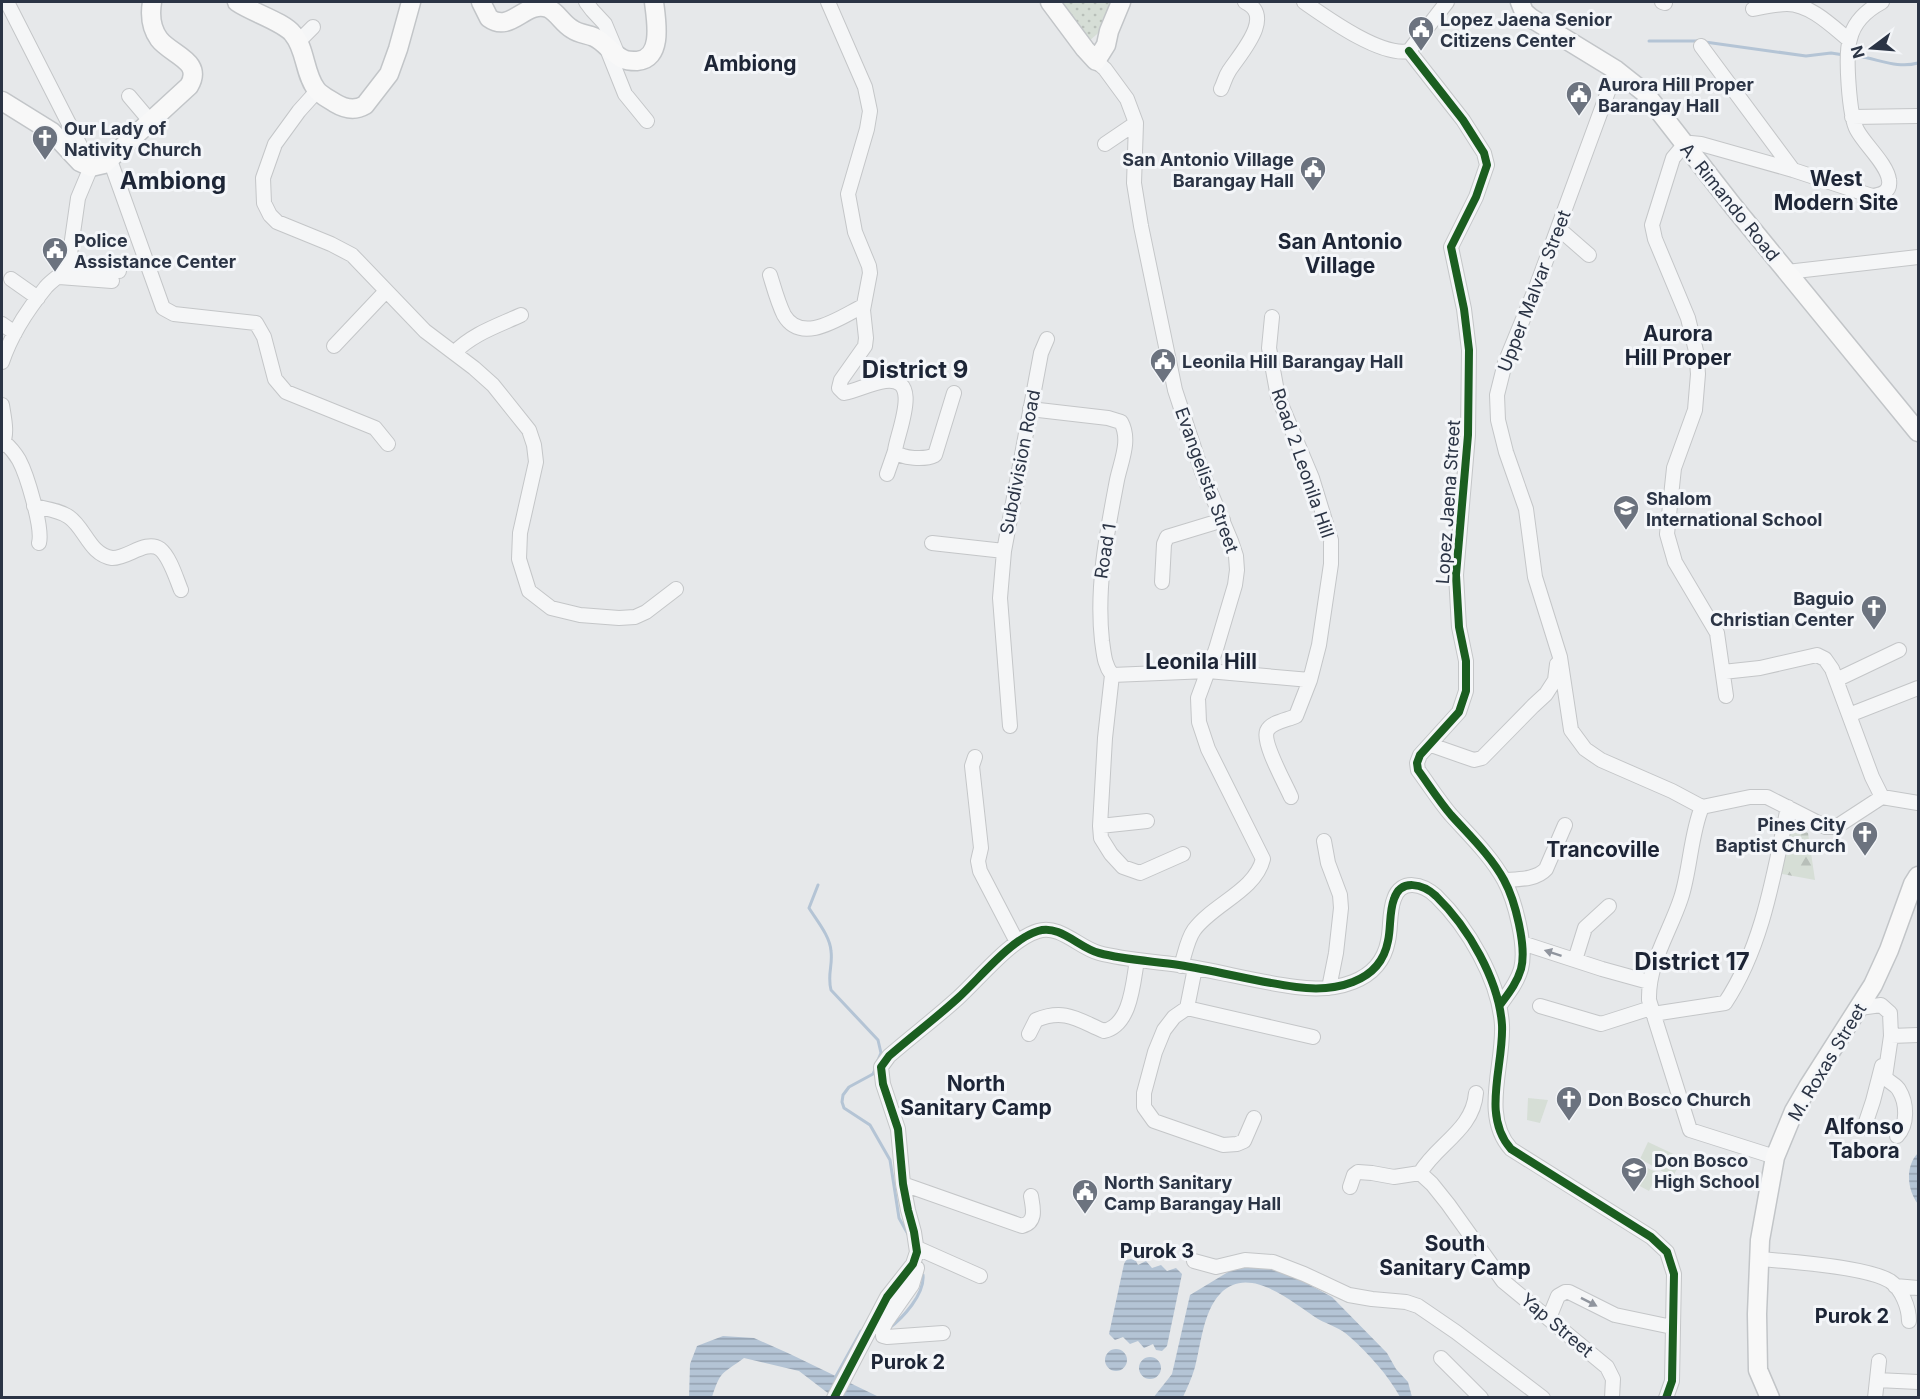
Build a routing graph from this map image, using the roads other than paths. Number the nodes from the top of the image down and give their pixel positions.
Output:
1 (152, 2) edge
2 (237, 2) edge
3 (411, 2) edge
4 (481, 2) edge
5 (586, 2) edge
6 (654, 2) edge
7 (828, 2) edge
8 (1050, 2) edge
9 (1121, 2) edge
10 (1245, 2) edge
11 (1304, 2) edge
12 (1447, 2) edge
13 (1520, 2) edge
14 (1882, 2) edge
15 (6, 3) edge
16 (1753, 9) dead end
17 (313, 27) dead end
18 (1849, 40) junction
19 (298, 42) junction
20 (1701, 46) dead end
21 (611, 50) junction
22 (1409, 51) junction
23 (1090, 55) junction
24 (1616, 70) junction
25 (1221, 89) dead end
26 (317, 92) junction
27 (129, 96) dead end
28 (2, 101) edge
29 (1918, 116) edge
30 (1852, 117) junction
31 (647, 121) dead end
32 (151, 122) junction
33 (1136, 123) junction
34 (1105, 144) dead end
35 (1684, 145) junction
36 (110, 160) junction
37 (91, 167) junction
38 (1793, 170) junction
39 (1558, 228) junction
40 (1589, 255) dead end
41 (1918, 257) edge
42 (1787, 272) junction
43 (63, 273) junction
44 (770, 275) dead end
45 (116, 276) dead end
46 (11, 279) dead end
47 (386, 291) junction
48 (38, 298) junction
49 (863, 306) junction
50 (521, 315) dead end
51 (1272, 317) dead end
52 (2, 324) edge
53 (15, 333) junction
54 (1047, 339) dead end
55 (334, 346) dead end
56 (454, 353) junction
57 (2, 362) edge
58 (954, 393) dead end
59 (2, 405) edge
60 (1030, 409) junction
61 (1918, 432) edge
62 (3, 444) edge
63 (388, 444) dead end
64 (895, 452) junction
65 (887, 474) dead end
66 (34, 506) junction
67 (1223, 519) junction
68 (39, 543) dead end
69 (932, 543) dead end
70 (1004, 556) junction
71 (1162, 582) dead end
72 (676, 589) dead end
73 (181, 590) dead end
74 (1899, 650) dead end
75 (1560, 657) junction
76 (1015, 668) dead end
77 (1208, 671) junction
78 (1723, 672) junction
79 (1112, 675) junction
80 (1310, 680) junction
81 (1836, 680) junction
82 (1918, 688) edge
83 (1726, 696) dead end
84 (1849, 715) junction
85 (1010, 726) dead end
86 (1431, 745) junction
87 (975, 757) dead end
88 (1292, 797) dead end
89 (1882, 797) junction
90 (1918, 802) edge
91 (1702, 807) junction
92 (1788, 807) junction
93 (1148, 821) dead end
94 (1565, 825) dead end
95 (1100, 826) junction
96 (1324, 841) dead end
97 (1183, 854) dead end
98 (1918, 876) edge
99 (1504, 880) junction
100 (1609, 906) dead end
101 (1017, 942) junction
102 (1522, 943) junction
103 (1137, 960) junction
104 (1575, 960) junction
105 (1188, 967) junction
106 (1649, 982) junction
107 (1329, 988) junction
108 (1500, 1005) junction
109 (1540, 1006) dead end
110 (1187, 1008) junction
111 (1860, 1008) junction
112 (1652, 1011) junction
113 (1890, 1030) junction
114 (1029, 1034) dead end
115 (1918, 1035) edge
116 (1313, 1037) dead end
117 (1476, 1093) dead end
118 (1254, 1118) dead end
119 (1864, 1128) dead end
120 (1897, 1136) dead end
121 (1775, 1157) junction
122 (1420, 1173) junction
123 (903, 1184) junction
124 (1350, 1187) dead end
125 (1031, 1196) dead end
126 (917, 1248) junction
127 (1758, 1259) junction
128 (1194, 1261) dead end
129 (913, 1264) junction
130 (980, 1276) dead end
131 (1894, 1286) junction
132 (1918, 1288) edge
133 (1549, 1318) junction
134 (1909, 1322) dead end
135 (1672, 1327) junction
136 (943, 1333) dead end
137 (1441, 1358) dead end
138 (1879, 1360) dead end
139 (1877, 1380) junction
140 (1918, 1382) edge
141 (834, 1398) edge
142 (1481, 1398) edge
143 (1543, 1398) edge
144 (1612, 1398) edge
145 (1666, 1398) edge
146 (1770, 1398) edge
147 (1875, 1398) edge

1 - 32 main road
2 - 19 main road
3 - 26 main road
4 - 21 main road
5 - 21 street
6 - 21 main road
7 - 49 street
8 - 23 main road
9 - 23 main road
10 - 25 street
11 - 22 street
12 - 22 street
13 - 24 main road, A. Rimando Road
14 - 18 street
15 - 37 street
16 - 18 street
17 - 19 street
18 - 30 street
19 - 26 main road
20 - 38 street
21 - 31 street
22 - 86 street, Lopez Jaena Street
23 - 33 street, Evangelista Street
24 - 35 main road, A. Rimando Road
24 - 39 street, Upper Malvar Street
26 - 47 street
27 - 32 street
28 - 37 main road
29 - 30 street
30 - 38 street
32 - 36 main road
33 - 34 street
33 - 67 street, Evangelista Street
35 - 38 street
35 - 42 main road, A. Rimando Road
35 - 78 street
36 - 37 main road
36 - 63 street
37 - 43 street
39 - 40 street
39 - 75 street, Upper Malvar Street
41 - 42 street
42 - 61 main road, A. Rimando Road
43 - 45 street
43 - 48 street
44 - 49 street
46 - 48 street
47 - 55 street
47 - 56 street
48 - 53 street
49 - 64 street
50 - 56 street
51 - 80 street, Road 2 Leonila Hill
52 - 53 street
53 - 57 street
54 - 60 street, Subdivision Road
56 - 72 street
58 - 64 street
59 - 62 street
60 - 70 street, Subdivision Road
60 - 79 street, Road 1
62 - 66 street
64 - 65 street
66 - 68 street
66 - 73 street
67 - 71 street
67 - 77 street, Evangelista Street
69 - 70 street, Subdivision Road
70 - 76 street
70 - 85 street
74 - 81 street
75 - 86 street
75 - 91 street, Upper Malvar Street
77 - 79 street
77 - 80 street
77 - 105 street, Evangelista Street
78 - 81 street
78 - 83 street
79 - 95 street
80 - 88 street, Road 2 Leonila Hill
81 - 84 street
82 - 84 street
84 - 89 street
86 - 99 street, Lopez Jaena Street
87 - 101 street
89 - 90 street
89 - 92 street
91 - 92 street
91 - 106 street
92 - 112 street
93 - 95 street
94 - 99 street
95 - 97 street
96 - 107 street
98 - 111 main road, M. Roxas Street
99 - 102 street, Lopez Jaena Street
100 - 104 street
101 - 103 street
101 - 123 street
104 -> 102 street
102 - 108 street, Lopez Jaena Street
103 - 105 street
103 - 114 street
104 - 106 street
105 - 107 street
105 - 110 street, Evangelista Street
106 - 112 street
107 - 108 street
108 - 135 street
109 - 112 street
110 - 116 street
110 - 118 street
111 - 113 street
111 - 121 main road, M. Roxas Street
112 - 121 street
113 - 115 street
113 - 119 street
113 - 120 street
117 - 122 street
121 - 127 main road, M. Roxas Street
122 - 124 street
122 - 133 street, Yap Street
123 - 125 street
123 - 126 street
126 - 129 street
126 - 130 street
127 - 131 street
127 - 146 main road, M. Roxas Street
128 - 143 street
129 - 136 street
129 - 141 street
131 - 132 street
131 - 134 street
133 -> 135 street
133 - 144 street, Yap Street
135 - 145 street
137 - 142 street
138 - 139 street
139 - 140 street
139 - 147 street

